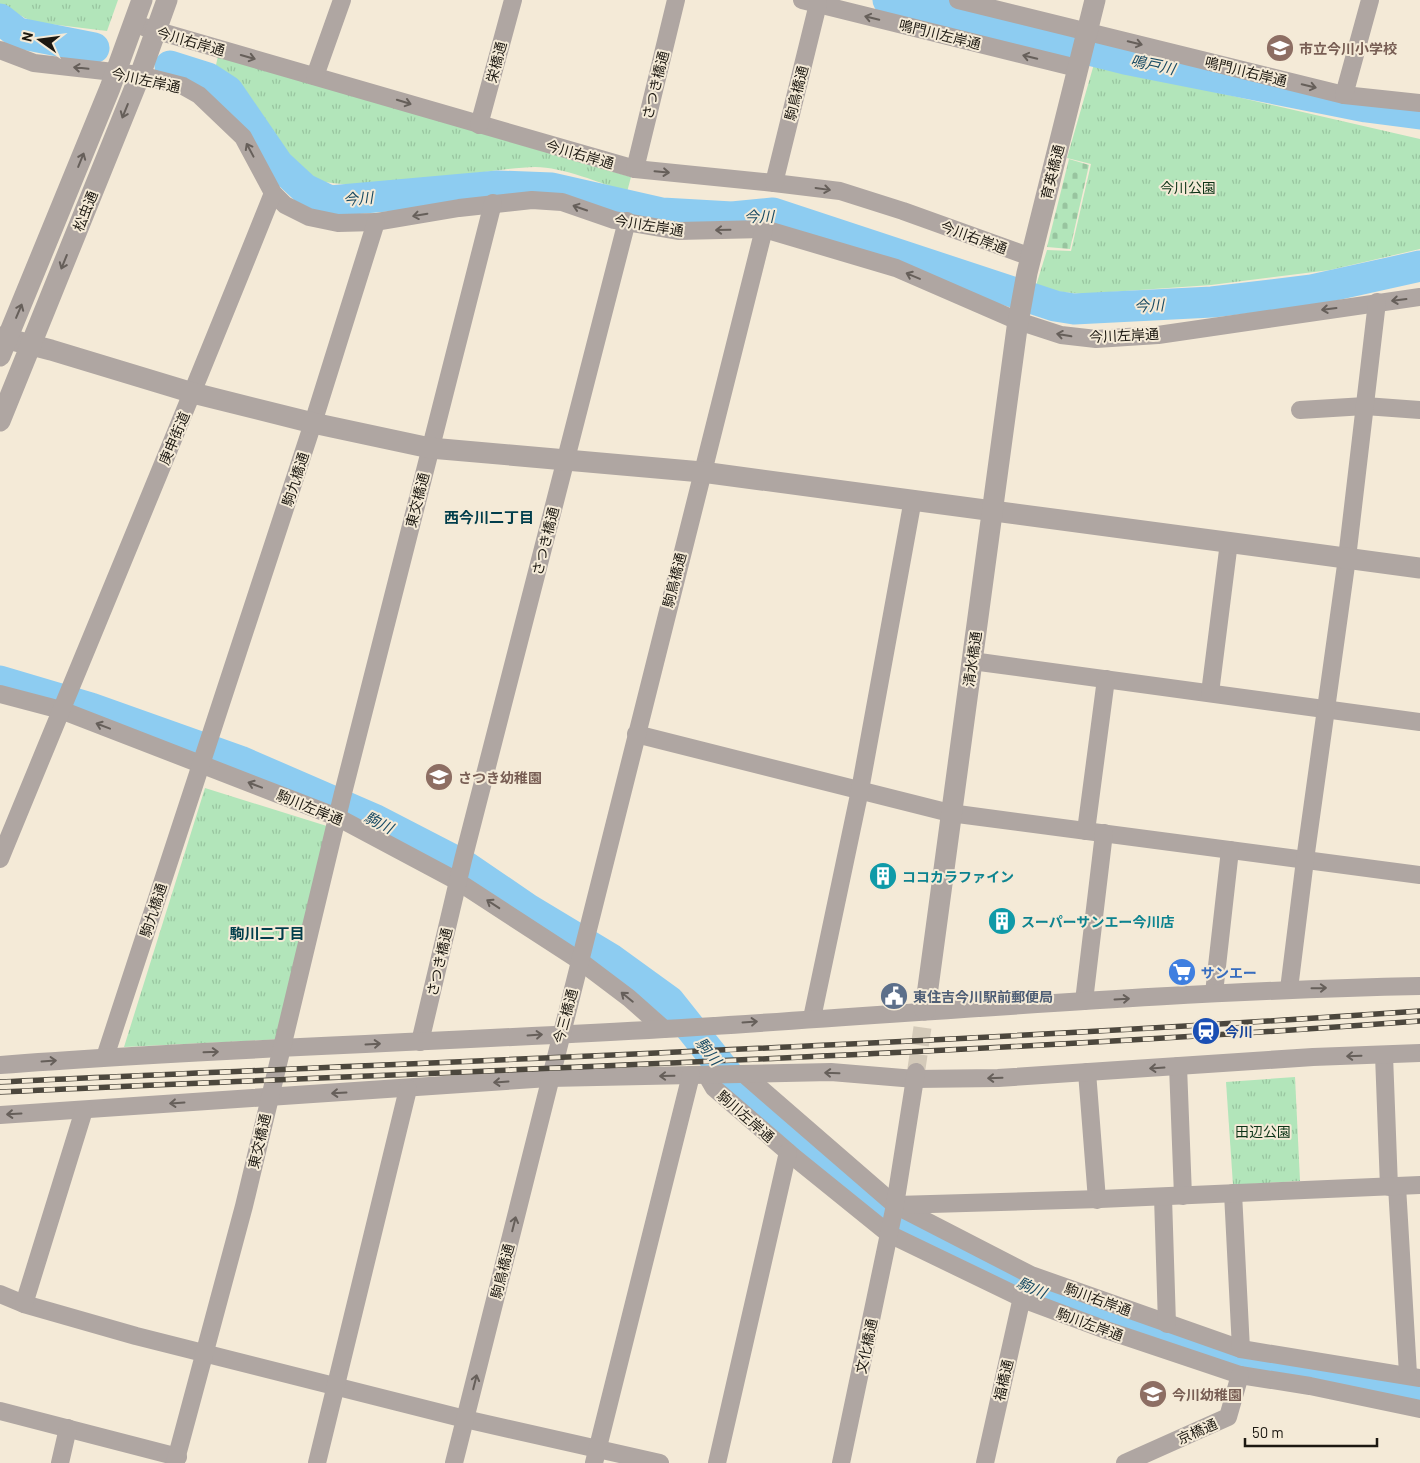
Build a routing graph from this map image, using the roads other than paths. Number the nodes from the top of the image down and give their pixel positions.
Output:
1 (142, 0) edge
2 (167, 0) edge
3 (342, 0) edge
4 (513, 0) edge
5 (676, 0) edge
6 (958, 0) edge
7 (1095, 0) edge
8 (1370, 0) edge
9 (810, 2) edge
10 (134, 24) junction
11 (156, 31) junction
12 (1082, 49) junction
13 (0, 50) edge
14 (116, 73) junction
15 (140, 75) junction
16 (315, 76) junction
17 (1344, 95) junction
18 (1420, 103) edge
19 (479, 125) junction
20 (635, 169) junction
21 (774, 182) junction
22 (273, 193) junction
23 (492, 203) junction
24 (627, 221) junction
25 (376, 222) junction
26 (764, 229) junction
27 (1031, 257) junction
28 (1420, 297) edge
29 (1378, 302) junction
30 (1020, 315) junction
31 (2, 344) edge
32 (31, 344) junction
33 (193, 393) junction
34 (1365, 406) junction
35 (1300, 410) dead end
36 (1420, 410) edge
37 (0, 421) edge
38 (313, 423) junction
39 (430, 448) junction
40 (565, 460) junction
41 (702, 472) junction
42 (913, 499) junction
43 (992, 509) junction
44 (1229, 542) junction
45 (1347, 558) junction
46 (1420, 568) edge
47 (972, 661) junction
48 (1106, 679) junction
49 (1210, 693) junction
50 (0, 694) edge
51 (1326, 709) junction
52 (61, 710) junction
53 (1420, 722) edge
54 (636, 734) junction
55 (201, 763) junction
56 (860, 790) junction
57 (950, 813) junction
58 (337, 817) junction
59 (1095, 832) junction
60 (1230, 850) junction
61 (0, 859) edge
62 (1305, 860) junction
63 (1420, 876) edge
64 (458, 881) junction
65 (587, 931) joint
66 (581, 957) junction
67 (1420, 986) edge
68 (1290, 989) junction
69 (1214, 993) junction
70 (1084, 1001) junction
71 (925, 1010) junction
72 (812, 1018) junction
73 (672, 1028) junction
74 (561, 1033) junction
75 (420, 1042) junction
76 (280, 1049) junction
77 (1420, 1053) edge
78 (1384, 1055) junction
79 (105, 1057) junction
80 (0, 1065) edge
81 (1178, 1066) junction
82 (1087, 1072) junction
83 (745, 1075) junction
84 (705, 1076) junction
85 (915, 1076) junction
86 (550, 1078) junction
87 (408, 1090) junction
88 (270, 1096) junction
89 (84, 1110) junction
90 (0, 1115) edge
91 (788, 1152) junction
92 (1420, 1185) edge
93 (1393, 1187) junction
94 (1233, 1194) junction
95 (1183, 1196) junction
96 (1163, 1197) junction
97 (1097, 1200) junction
98 (895, 1206) junction
99 (890, 1231) junction
100 (0, 1294) edge
101 (1022, 1298) junction
102 (24, 1304) junction
103 (1168, 1324) junction
104 (1241, 1349) junction
105 (206, 1353) junction
106 (1240, 1376) junction
107 (1414, 1376) edge
108 (337, 1386) junction
109 (1420, 1409) edge
110 (0, 1411) edge
111 (466, 1419) junction
112 (68, 1428) junction
113 (596, 1456) edge
114 (176, 1460) edge
115 (60, 1463) edge
116 (317, 1463) edge
117 (454, 1463) edge
118 (660, 1463) edge
119 (718, 1463) edge
120 (841, 1463) edge
121 (985, 1463) edge
122 (1125, 1463) edge

1 - 10 street, 松虫通
2 - 11 street, 松虫通
3 - 16 street
4 - 19 street, 栄橋通
5 - 20 street, さつき橋通
6 - 12 street, 鳴門川右岸通
7 - 12 street, 育英橋通
8 - 17 street
12 -> 9 street, 鳴門川左岸通
9 - 21 street, 駒鳥橋通
10 - 11 street, 今川右岸通
10 - 14 street, 松虫通
11 - 15 street, 松虫通
11 -> 16 street, 今川右岸通
12 -> 17 street, 鳴門川右岸通
12 - 27 street, 育英橋通
14 -> 13 street, 今川左岸通
14 - 15 street, 今川左岸通
31 -> 14 street, 松虫通
22 -> 15 street, 今川左岸通
15 -> 32 street, 松虫通
16 -> 19 street, 今川右岸通
17 - 18 street, 鳴門川右岸通
19 - 20 street, 今川右岸通
20 -> 21 street, 今川右岸通
21 -> 27 street, 今川右岸通
22 - 25 street, 今川左岸通
22 - 33 street, 庚申街道
24 -> 23 street, 今川左岸通
23 -> 25 street, 今川左岸通
23 - 39 street, 東交橋通
26 -> 24 street, 今川左岸通
24 - 40 street, さつき橋通
25 - 38 street, 駒九橋通
30 -> 26 street, 今川左岸通
26 - 41 street, 駒鳥橋通
27 - 30 street, 育英橋通
28 -> 29 street
29 -> 30 street, 今川左岸通
29 - 34 street
30 - 43 street, 清水橋通
31 - 32 street
32 - 33 street
32 - 37 street, 松虫通
33 - 38 street
33 - 52 street, 庚申街道
34 - 35 street
34 - 36 street
34 - 45 street
38 - 39 street
38 - 55 street, 駒九橋通
39 - 40 street
39 - 58 street, 東交橋通
40 - 41 street
40 - 64 street, さつき橋通
41 - 42 street
41 - 54 street, 駒鳥橋通
42 - 43 street
42 - 56 street
43 - 44 street
43 - 47 street, 清水橋通
44 - 45 street
44 - 49 street
45 - 46 street
45 - 51 street
47 - 48 street
47 - 57 street, 清水橋通
48 - 49 street
48 - 59 street
49 - 51 street
50 - 52 street, 駒川左岸通
51 - 53 street
51 - 62 street
55 -> 52 street, 駒川左岸通
52 - 61 street
54 - 56 street
54 - 65 street, 駒鳥橋通
58 -> 55 street, 駒川左岸通
55 - 79 street, 駒九橋通
56 - 57 street
56 - 72 street
57 - 59 street
57 - 71 street, 清水橋通
58 - 64 street, 駒川左岸通
58 - 76 street, 東交橋通
59 - 60 street
59 - 70 street
60 - 62 street
60 - 69 street
62 - 63 street
62 - 68 street
66 -> 64 street, 駒川左岸通
64 - 75 street, さつき橋通
65 - 66 street, 今三橋通
73 -> 66 street, 駒川左岸通
66 - 74 street, 今三橋通
68 -> 67 street
68 - 69 street
70 -> 69 street
70 - 71 street
71 - 72 street
73 -> 72 street
73 - 74 street
75 -> 74 street
74 - 86 street, 今三橋通
76 -> 75 street
79 -> 76 street
76 - 88 street, 東交橋通
77 - 78 street
78 -> 81 street
78 - 93 street
80 -> 79 street
81 -> 82 street
81 - 95 street
82 -> 85 street
82 - 97 street
83 - 84 street
85 -> 83 street
83 - 98 street, 駒川右岸通
84 -> 86 street
84 - 91 street, 駒川左岸通
84 - 113 street
85 - 98 street
86 -> 87 street
111 -> 86 street, 駒鳥橋通
87 -> 88 street
87 - 108 street
88 -> 89 street
88 - 105 street, 東交橋通
89 -> 90 street
89 - 102 street
91 - 99 street, 駒川左岸通
91 - 119 street
92 - 93 street
93 - 94 street
93 - 107 street
94 - 95 street
94 - 104 street
95 - 96 street
96 - 97 street
96 - 103 street
97 - 98 street
98 - 99 street, 文化橋通
98 - 103 street, 駒川右岸通
99 - 101 street, 駒川左岸通
99 - 120 street, 文化橋通
100 - 102 street
101 - 106 street, 駒川左岸通
101 - 121 street, 福橋通
102 - 105 street
103 - 104 street, 駒川右岸通
104 - 107 street, 駒川右岸通
105 - 108 street
105 - 114 street, 東交橋通
106 - 109 street, 駒川左岸通
106 - 122 street, 京橋通
108 - 111 street
108 - 116 street
110 - 112 street
111 - 113 street
111 - 117 street, 駒鳥橋通
112 - 114 street
112 - 115 street
113 - 118 street

